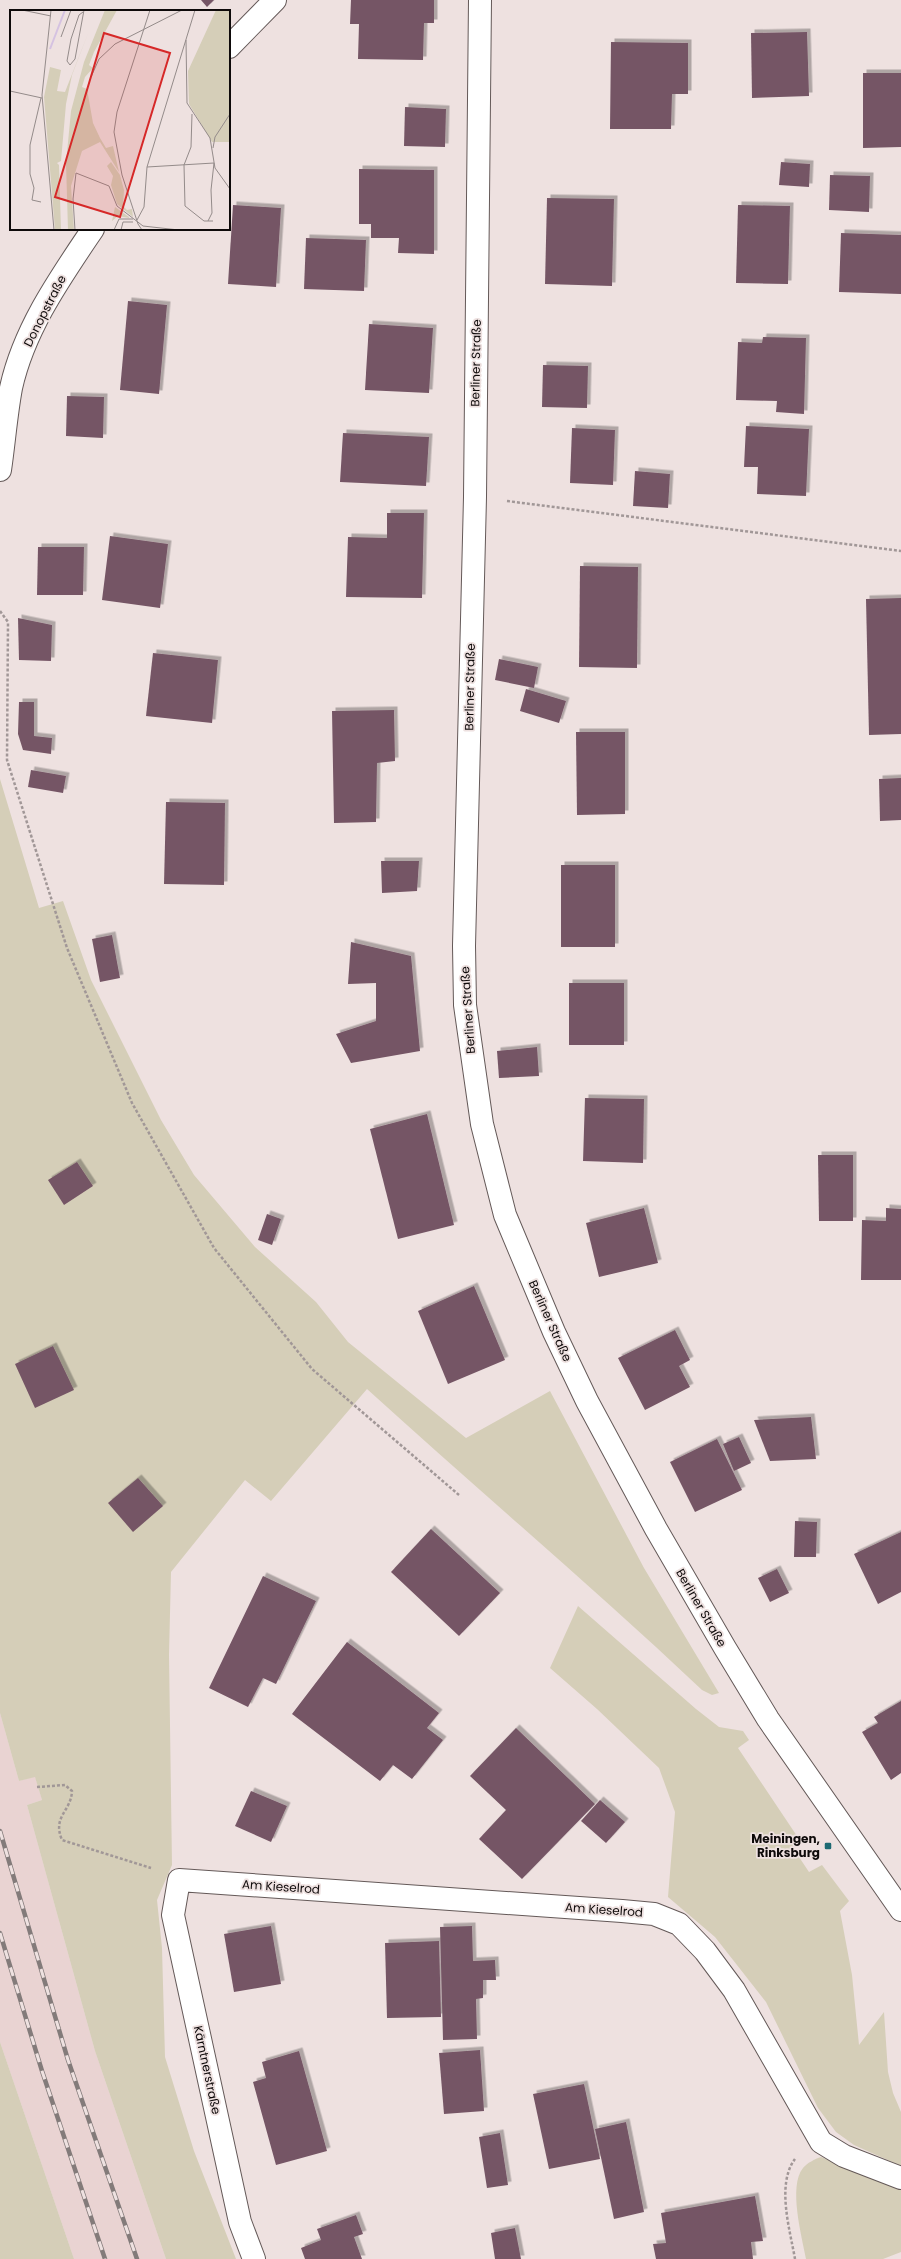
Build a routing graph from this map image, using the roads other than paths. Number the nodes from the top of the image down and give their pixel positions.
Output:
1 (275, 0) edge
2 (480, 0) edge
3 (230, 46) edge
4 (92, 230) edge
5 (0, 470) edge
6 (179, 1880) joint
7 (901, 1910) edge
8 (901, 2178) edge
9 (254, 2259) edge

1 - 3 street
2 - 7 street, Berliner Straße
4 - 5 street, Donopstraße
6 - 8 street, Am Kieselrod
6 - 9 street, Kärntnerstraße

